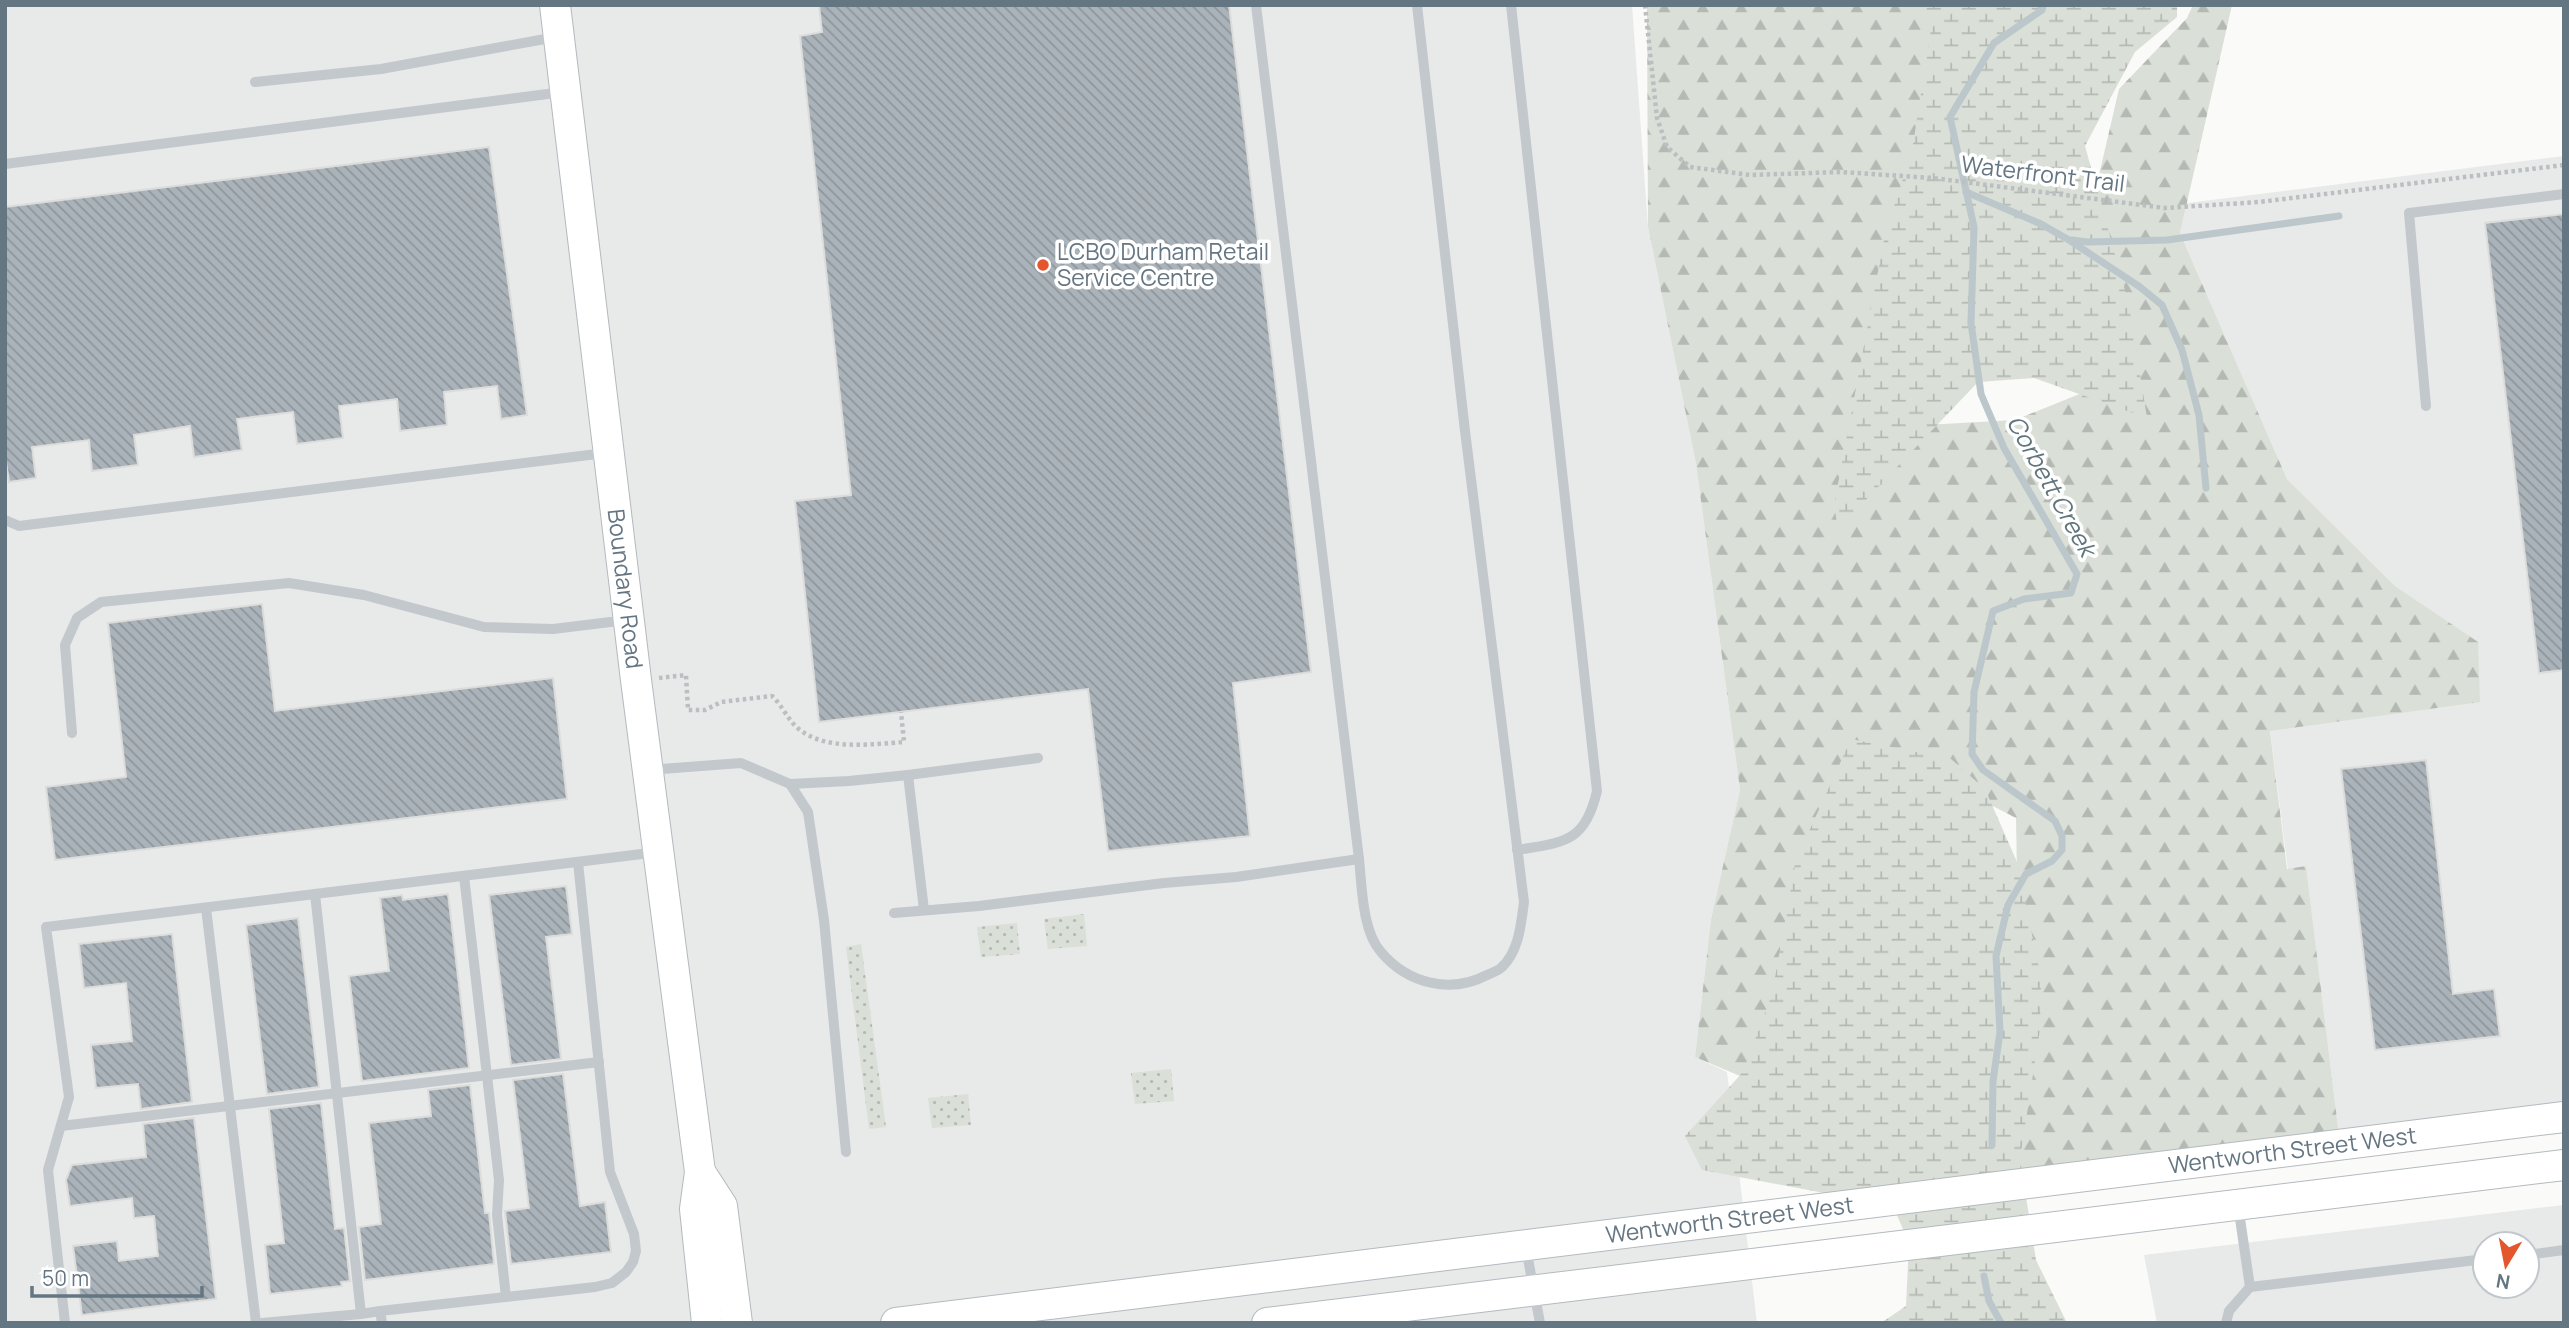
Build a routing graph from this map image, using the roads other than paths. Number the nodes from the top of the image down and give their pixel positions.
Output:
1 (555, 5) edge
2 (1256, 5) edge
3 (1417, 5) edge
4 (1511, 5) edge
5 (559, 36) junction
6 (255, 82) dead end
7 (565, 92) junction
8 (5, 164) edge
9 (2564, 194) edge
10 (2426, 406) dead end
11 (610, 452) junction
12 (5, 520) edge
13 (629, 619) junction
14 (72, 733) dead end
15 (1038, 758) dead end
16 (648, 770) junction
17 (908, 775) junction
18 (790, 784) junction
19 (1517, 850) junction
20 (659, 852) junction
21 (1359, 859) junction
22 (578, 862) junction
23 (464, 876) junction
24 (315, 894) junction
25 (206, 908) junction
26 (924, 910) junction
27 (894, 913) dead end
28 (599, 1062) junction
29 (487, 1075) junction
30 (337, 1092) junction
31 (231, 1105) junction
32 (2564, 1117) edge
33 (61, 1126) junction
34 (846, 1152) dead end
35 (2564, 1165) edge
36 (700, 1172) junction
37 (2238, 1205) junction
38 (1525, 1245) junction
39 (2564, 1250) edge
40 (2541, 1253) edge
41 (2471, 1261) edge
42 (2250, 1287) junction
43 (1533, 1291) junction
44 (506, 1297) junction
45 (361, 1314) junction
46 (381, 1317) edge
47 (65, 1323) edge
48 (256, 1323) edge
49 (262, 1323) edge
50 (707, 1323) edge
51 (737, 1323) edge
52 (896, 1323) edge
53 (1267, 1323) edge
54 (1540, 1323) edge
55 (2226, 1323) edge

1 - 5 main road, Boundary Road
2 - 21 lane
3 - 19 lane
4 - 19 lane
5 - 6 lane
5 - 7 main road, Boundary Road
7 - 8 lane
7 - 11 main road, Boundary Road
9 - 10 lane
11 - 12 lane
11 - 13 main road, Boundary Road
13 - 14 lane
13 - 16 main road, Boundary Road
15 - 17 lane
16 - 18 lane
16 - 20 main road, Boundary Road
17 - 18 lane
17 - 26 lane
18 - 34 lane
19 - 21 lane
20 - 22 lane
20 - 36 main road, Boundary Road
21 - 26 lane
22 - 23 lane
22 - 28 lane
23 - 24 lane
23 - 29 lane
24 - 25 lane
24 - 30 lane
25 - 31 lane
25 - 33 lane
26 - 27 lane
28 - 29 lane
28 - 44 lane
29 - 30 lane
29 - 44 lane
30 - 31 lane
30 - 45 lane
31 - 33 lane
31 - 48 lane
32 - 38 main road, Wentworth Street West
33 - 47 lane
35 - 37 main road, Wentworth Street West
36 - 50 main road, Boundary Road
36 - 51 main road, Boundary Road
37 - 42 lane
37 - 43 main road, Wentworth Street West
38 - 43 lane
38 - 52 main road, Wentworth Street West
39 - 40 lane
41 - 42 lane
42 - 55 lane
43 - 53 main road, Wentworth Street West
43 - 54 lane
44 - 46 lane
45 - 46 lane
45 - 49 lane

